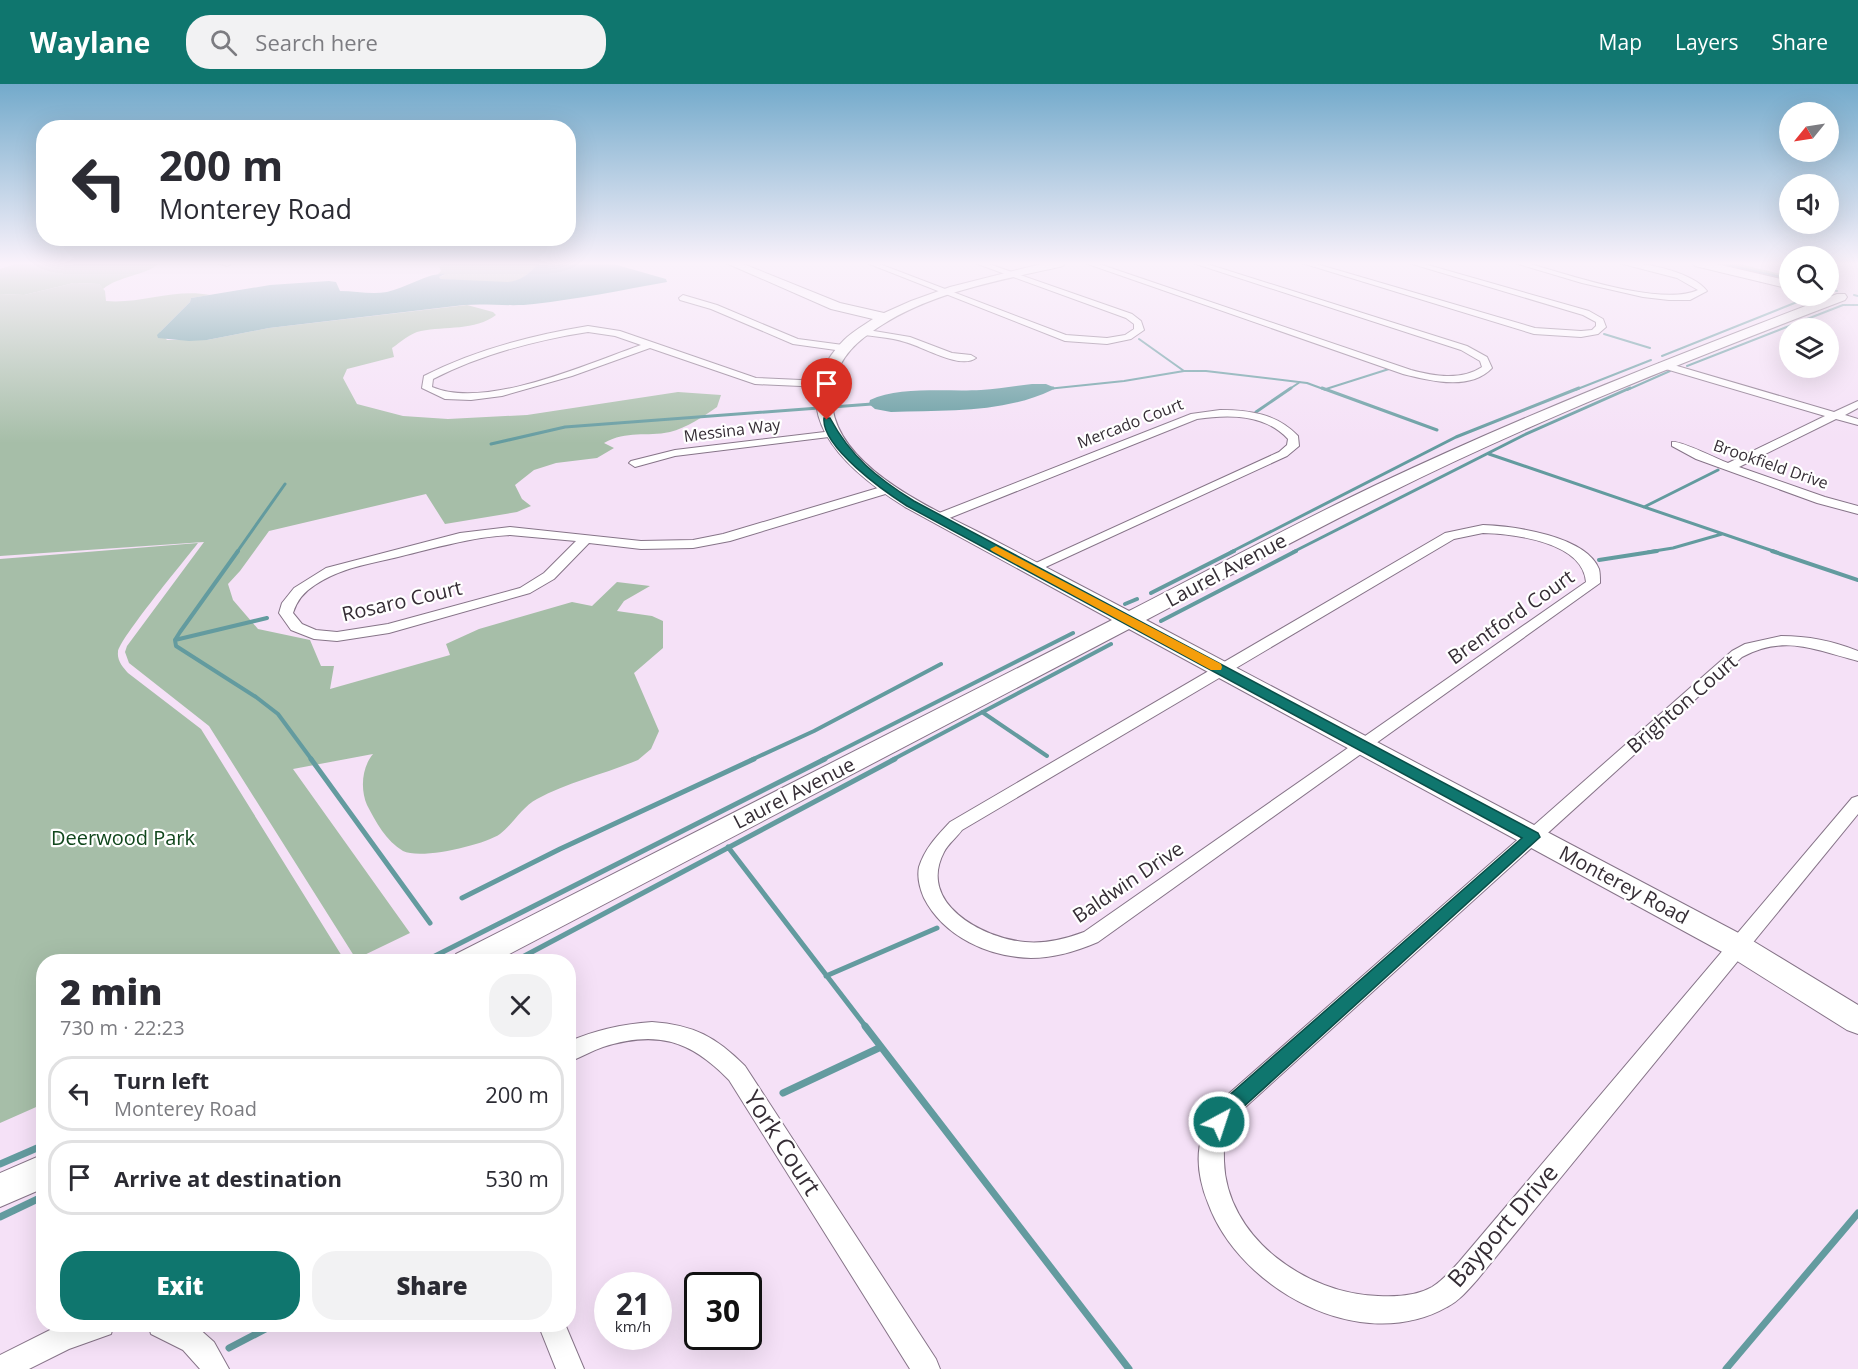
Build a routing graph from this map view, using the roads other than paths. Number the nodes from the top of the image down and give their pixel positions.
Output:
1 (751, 323) edge
2 (875, 323) edge
3 (1028, 323) edge
4 (1138, 323) edge
5 (1264, 323) edge
6 (1385, 323) edge
7 (1507, 323) edge
8 (1600, 323) edge
9 (1774, 323) edge
10 (862, 332) junction
11 (649, 345) junction
12 (843, 348) junction
13 (971, 358) dead end
14 (1663, 365) junction
15 (823, 384) junction
16 (1858, 404) edge
17 (1835, 416) junction
18 (1858, 422) edge
19 (833, 434) junction
20 (1676, 444) dead end
21 (635, 463) dead end
22 (1729, 467) junction
23 (888, 489) junction
24 (1858, 510) edge
25 (938, 518) junction
26 (585, 539) junction
27 (1032, 568) junction
28 (1129, 621) junction
29 (1858, 656) edge
30 (1222, 670) junction
31 (1363, 746) junction
32 (1858, 802) edge
33 (1532, 837) junction
34 (1737, 946) junction
35 (483, 954) edge
36 (1858, 1021) edge
37 (576, 1050) edge
38 (36, 1174) edge
39 (0, 1191) edge
40 (75, 1332) edge
41 (182, 1332) edge
42 (554, 1332) edge
43 (3, 1369) edge
44 (215, 1369) edge
45 (570, 1369) edge
46 (926, 1369) edge

1 - 12 street
2 - 10 street, Monterey Road
3 - 4 street
5 - 6 street
7 - 8 street
9 - 14 street, Laurel Avenue
10 - 12 street, Monterey Road
10 - 13 street
11 - 11 street
11 - 15 street
12 - 15 street, Monterey Road
14 - 17 street
14 - 28 street, Laurel Avenue
15 - 19 street, Monterey Road
16 - 17 street
17 - 18 street
17 - 22 street
19 - 21 street, Messina Way
19 - 23 street, Monterey Road
20 - 22 street, Brookfield Drive
22 - 24 street, Brookfield Drive
23 - 25 street, Monterey Road
23 - 26 street, Rosaro Court
25 - 27 street, Monterey Road
25 - 27 street, Mercado Court
26 - 26 street, Rosaro Court
27 - 28 street, Monterey Road
28 - 30 street, Monterey Road
28 - 35 street, Laurel Avenue
29 - 33 street, Brighton Court
30 - 31 street, Monterey Road
30 - 31 street, Brentford Court
30 - 31 street, Baldwin Drive
31 - 33 street, Monterey Road
32 - 34 street
33 - 34 street, Monterey Road
33 - 34 street, Bayport Drive
34 - 36 street, Monterey Road
37 - 46 street, York Court
38 - 39 street
40 - 43 street
41 - 44 street
42 - 45 street

